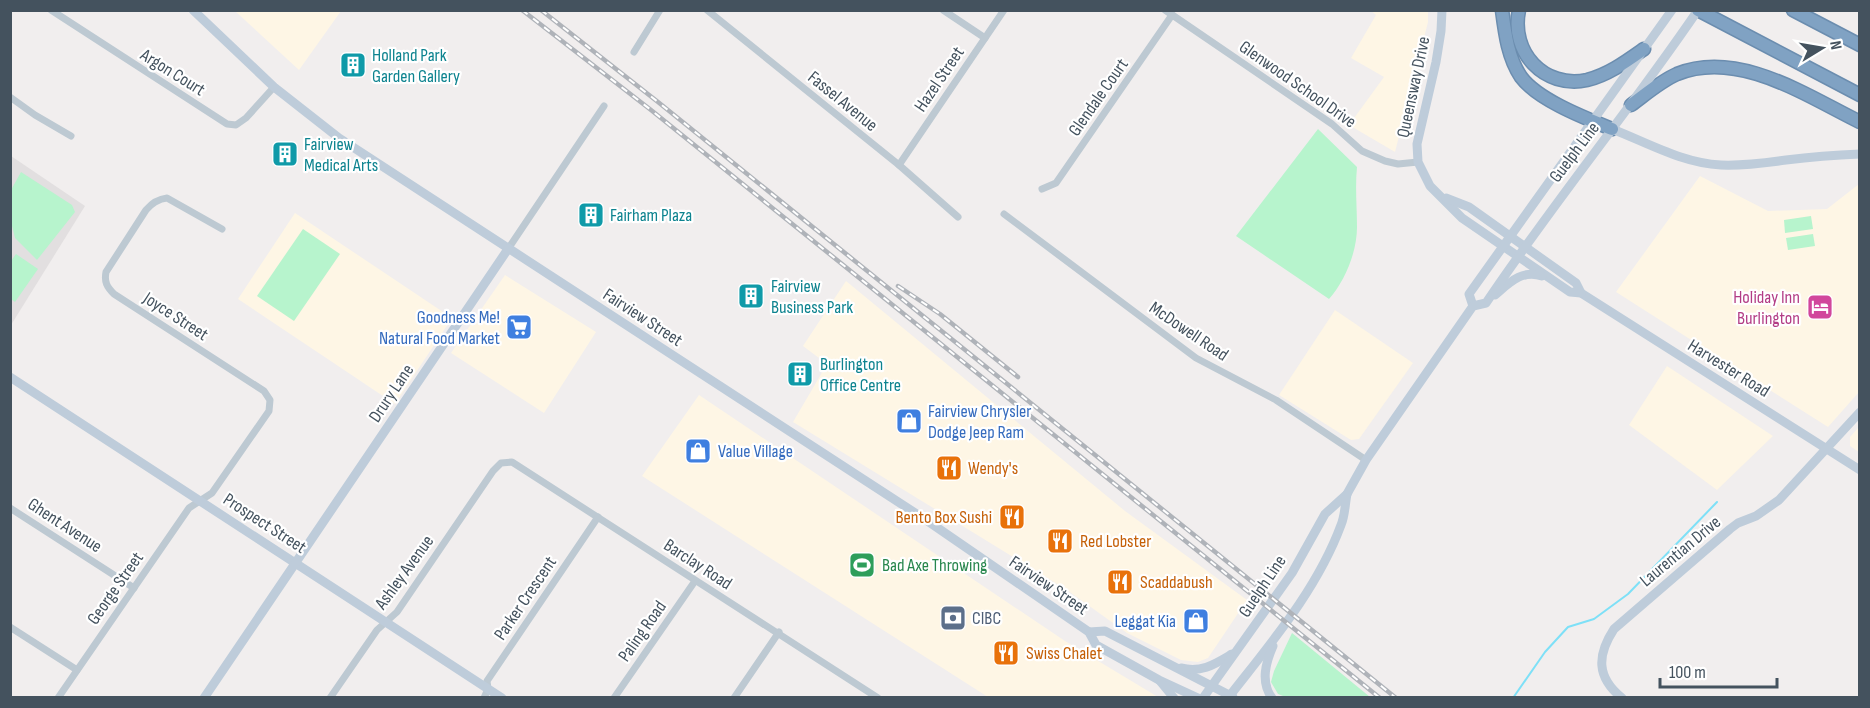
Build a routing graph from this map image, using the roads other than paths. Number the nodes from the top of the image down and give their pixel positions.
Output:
1 (51, 10) edge
2 (193, 10) edge
3 (660, 10) edge
4 (707, 10) edge
5 (943, 10) edge
6 (1004, 10) edge
7 (1165, 10) edge
8 (1442, 10) edge
9 (1502, 10) edge
10 (1520, 10) edge
11 (1672, 10) edge
12 (1698, 10) edge
13 (1793, 10) edge
14 (1172, 15) junction
15 (985, 38) junction
16 (1860, 45) edge
17 (1644, 48) junction
18 (633, 52) dead end
19 (274, 87) junction
20 (1860, 95) edge
21 (10, 97) edge
22 (1631, 105) junction
23 (604, 106) dead end
24 (1593, 122) junction
25 (1860, 122) edge
26 (1612, 129) junction
27 (71, 136) dead end
28 (1860, 154) edge
29 (1419, 162) junction
30 (900, 165) junction
31 (1042, 189) dead end
32 (1443, 198) junction
33 (1004, 214) dead end
34 (958, 217) dead end
35 (222, 229) dead end
36 (1510, 237) junction
37 (1504, 246) junction
38 (1524, 247) junction
39 (508, 249) junction
40 (1518, 255) junction
41 (1553, 280) junction
42 (1581, 293) junction
43 (1486, 303) junction
44 (1473, 306) junction
45 (10, 377) edge
46 (1860, 412) edge
47 (1827, 449) junction
48 (1366, 460) junction
49 (501, 463) joint
50 (1860, 470) edge
51 (1347, 494) junction
52 (200, 500) junction
53 (10, 508) edge
54 (598, 517) junction
55 (296, 563) junction
56 (695, 581) junction
57 (134, 588) junction
58 (386, 623) junction
59 (10, 627) edge
60 (779, 632) junction
61 (1089, 632) junction
62 (1278, 634) junction
63 (1236, 651) junction
64 (1171, 666) junction
65 (77, 670) junction
66 (1159, 680) junction
67 (1211, 687) junction
68 (486, 693) edge
69 (866, 694) edge
70 (1231, 697) edge
71 (58, 698) edge
72 (204, 698) edge
73 (330, 698) edge
74 (502, 698) edge
75 (614, 698) edge
76 (734, 698) edge
77 (878, 698) edge
78 (1174, 698) edge
79 (1198, 698) edge
80 (1203, 698) edge
81 (1272, 698) edge
82 (1622, 698) edge

1 - 19 street, Argon Court
2 - 19 main road, Fairview Street
3 - 18 street
4 - 30 street, Fassel Avenue
5 - 15 street
6 - 15 street, Hazel Street
7 - 14 street, Glenwood School Drive
8 - 29 main road, Queensway Drive
9 - 24 highway
10 - 17 highway
11 - 17 main road, Guelph Line
12 - 20 highway
12 - 22 main road, Guelph Line
13 - 16 highway
14 - 29 street, Glenwood School Drive
14 - 31 street, Glendale Court
15 - 30 street, Hazel Street
17 - 24 main road, Guelph Line
19 - 39 main road, Fairview Street
21 - 27 street
22 - 25 highway
22 - 26 main road, Guelph Line
23 - 39 street, Drury Lane
24 - 26 highway
24 - 36 main road, Guelph Line
26 - 28 main road
26 - 38 main road, Guelph Line
29 - 32 main road, Queensway Drive
30 - 34 street, Fassel Avenue
32 - 36 main road
32 - 37 main road, Queensway Drive
33 - 48 street, McDowell Road
35 - 52 street, Joyce Street
36 - 37 main road, Guelph Line
36 - 38 main road, Harvester Road
37 - 40 main road, Harvester Road
37 - 44 main road, Guelph Line
38 - 40 main road, Guelph Line
38 - 42 main road, Harvester Road
39 - 55 main road, Drury Lane
39 - 61 main road, Fairview Street
40 - 41 main road, Harvester Road
40 - 43 main road, Guelph Line
41 - 42 main road, Harvester Road
41 - 43 main road
42 - 47 main road, Harvester Road
43 - 44 main road
44 - 48 main road, Guelph Line
45 - 52 main road, Prospect Street
46 - 47 main road, Laurentian Drive
47 - 50 main road, Harvester Road
47 - 82 main road, Laurentian Drive
48 - 51 main road, Guelph Line
49 - 54 street, Barclay Road
49 - 58 street, Ashley Avenue
51 - 62 main road, Guelph Line
51 - 63 main road, Guelph Line
52 - 55 main road, Prospect Street
52 - 57 street, George Street
53 - 57 street, Ghent Avenue
54 - 56 street, Barclay Road
54 - 68 street, Parker Crescent
55 - 58 main road, Prospect Street
55 - 72 main road, Drury Lane
56 - 60 street, Barclay Road
56 - 75 street, Paling Road
57 - 65 street, George Street
58 - 68 main road, Prospect Street
58 - 73 street, Ashley Avenue
59 - 65 street
60 - 69 street, Barclay Road
60 - 76 street
61 - 64 main road, Fairview Street
61 - 66 main road, Fairview Street
62 - 70 main road, Guelph Line
62 - 81 main road
63 - 64 main road
63 - 67 main road, Guelph Line
64 - 67 main road, Fairview Street
65 - 71 street, George Street
66 - 78 main road
66 - 79 main road, Fairview Street
67 - 70 main road, Fairview Street
67 - 80 main road, Guelph Line
68 - 74 main road, Prospect Street
69 - 77 street, Barclay Road

